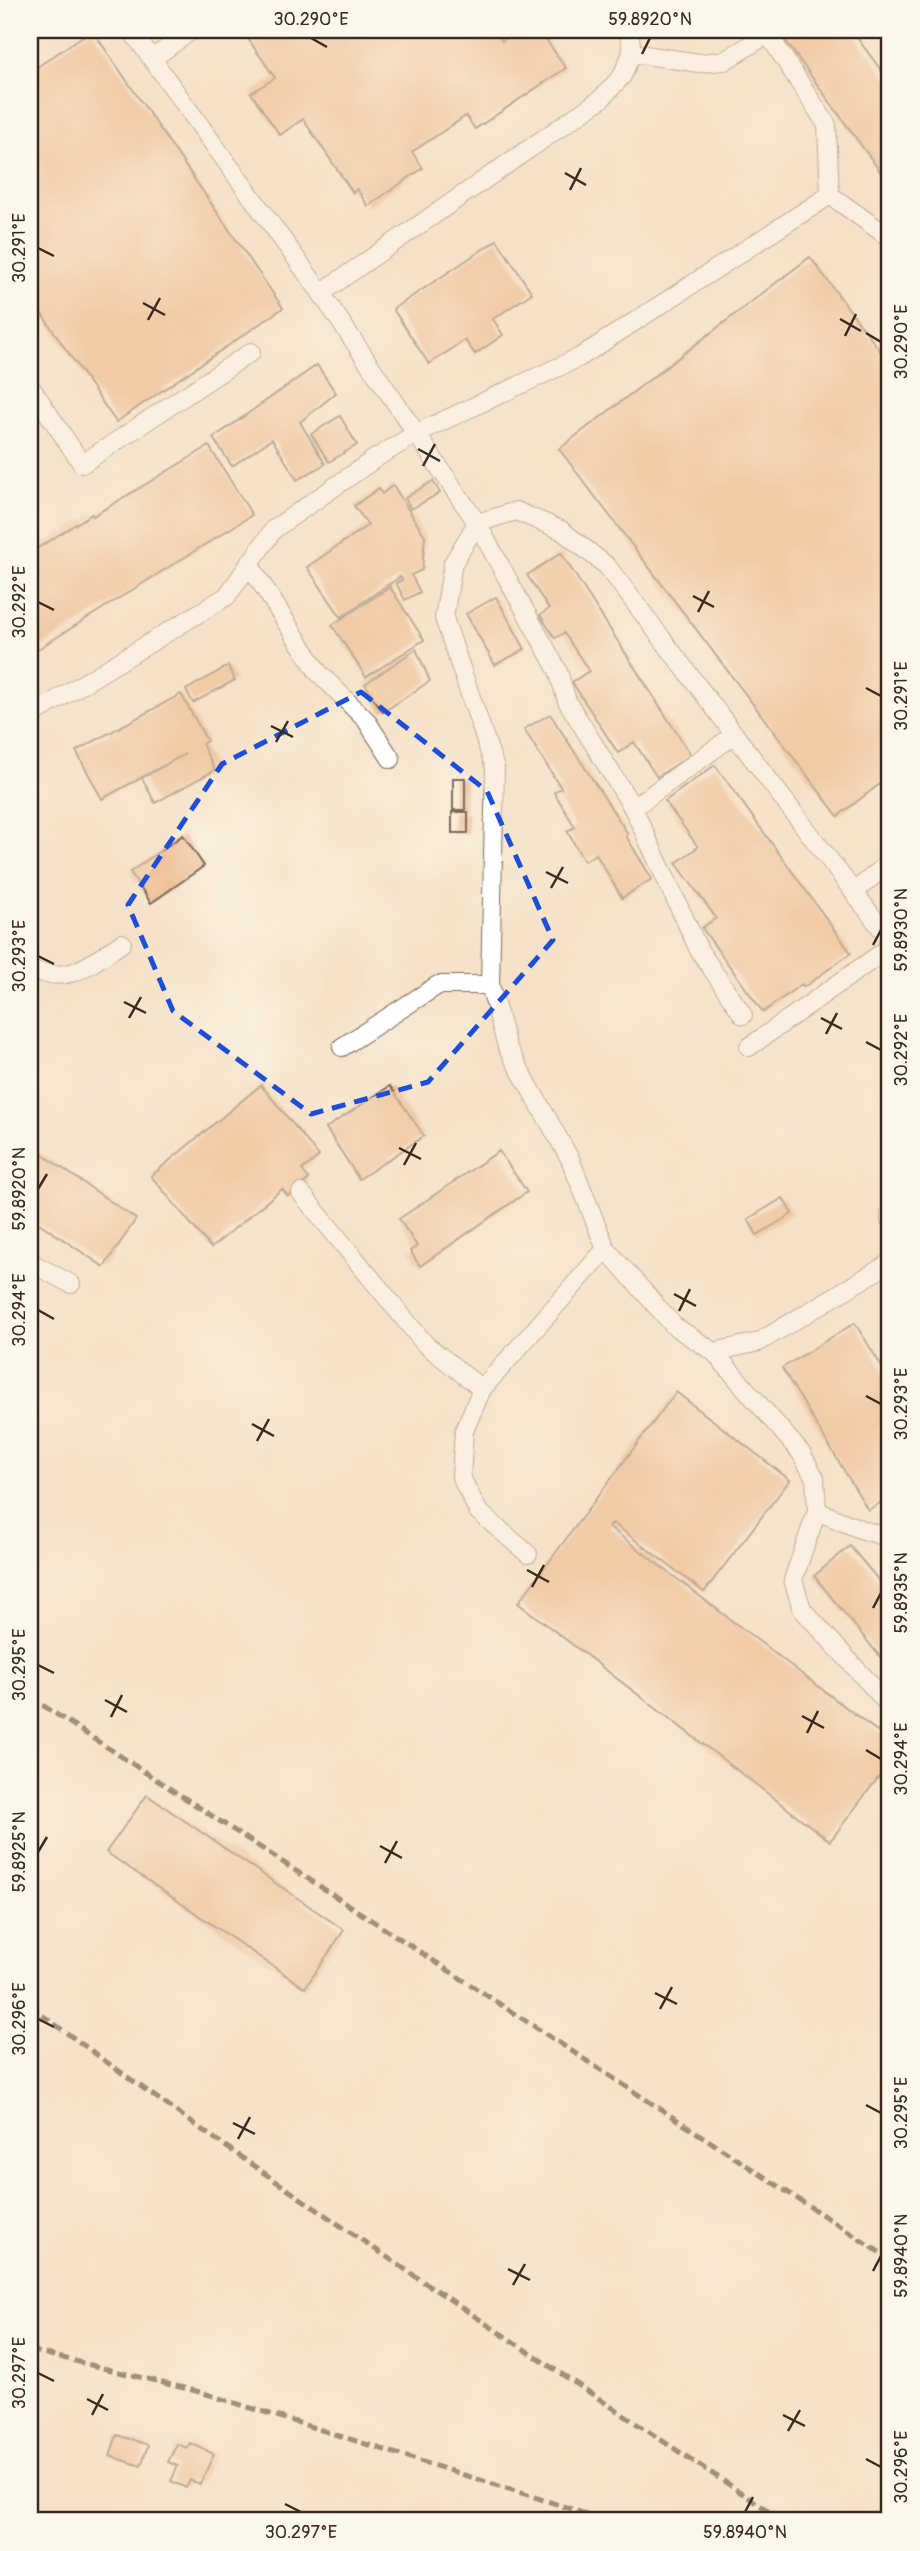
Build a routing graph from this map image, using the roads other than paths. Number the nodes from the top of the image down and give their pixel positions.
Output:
1 (131, 30) edge
2 (192, 30) edge
3 (629, 30) edge
4 (768, 32) edge
5 (632, 53) junction
6 (152, 59) junction
7 (830, 195) junction
8 (890, 238) edge
9 (321, 293) junction
10 (251, 352) dead end
11 (30, 386) edge
12 (417, 433) junction
13 (477, 523) junction
14 (249, 564) junction
15 (30, 716) edge
16 (734, 735) junction
17 (391, 759) dead end
18 (633, 808) junction
19 (890, 862) edge
20 (854, 892) junction
21 (890, 940) edge
22 (122, 943) dead end
23 (890, 947) edge
24 (30, 970) edge
25 (490, 985) junction
26 (743, 1015) dead end
27 (342, 1047) dead end
28 (749, 1047) dead end
29 (301, 1193) dead end
30 (890, 1212) edge
31 (890, 1220) edge
32 (606, 1249) junction
33 (30, 1262) edge
34 (890, 1264) edge
35 (71, 1284) dead end
36 (714, 1352) junction
37 (482, 1389) junction
38 (817, 1511) junction
39 (890, 1538) edge
40 (528, 1554) dead end
41 (890, 1706) edge

1 - 6 lane
2 - 6 lane
3 - 5 lane
4 - 5 lane
4 - 7 lane
5 - 9 lane
6 - 9 lane
7 - 8 lane
7 - 12 lane
9 - 12 lane
10 - 11 lane
12 - 13 lane
12 - 14 lane
13 - 16 lane
13 - 18 lane
13 - 25 lane
14 - 15 lane
14 - 17 lane
16 - 18 lane
16 - 20 lane
18 - 26 lane
19 - 20 lane
20 - 21 lane
22 - 24 lane
23 - 28 lane
25 - 27 lane
25 - 32 lane
29 - 37 lane
30 - 31 lane
32 - 36 lane
32 - 37 lane
33 - 35 lane
34 - 36 lane
36 - 38 lane
37 - 40 lane
38 - 39 lane
38 - 41 lane

